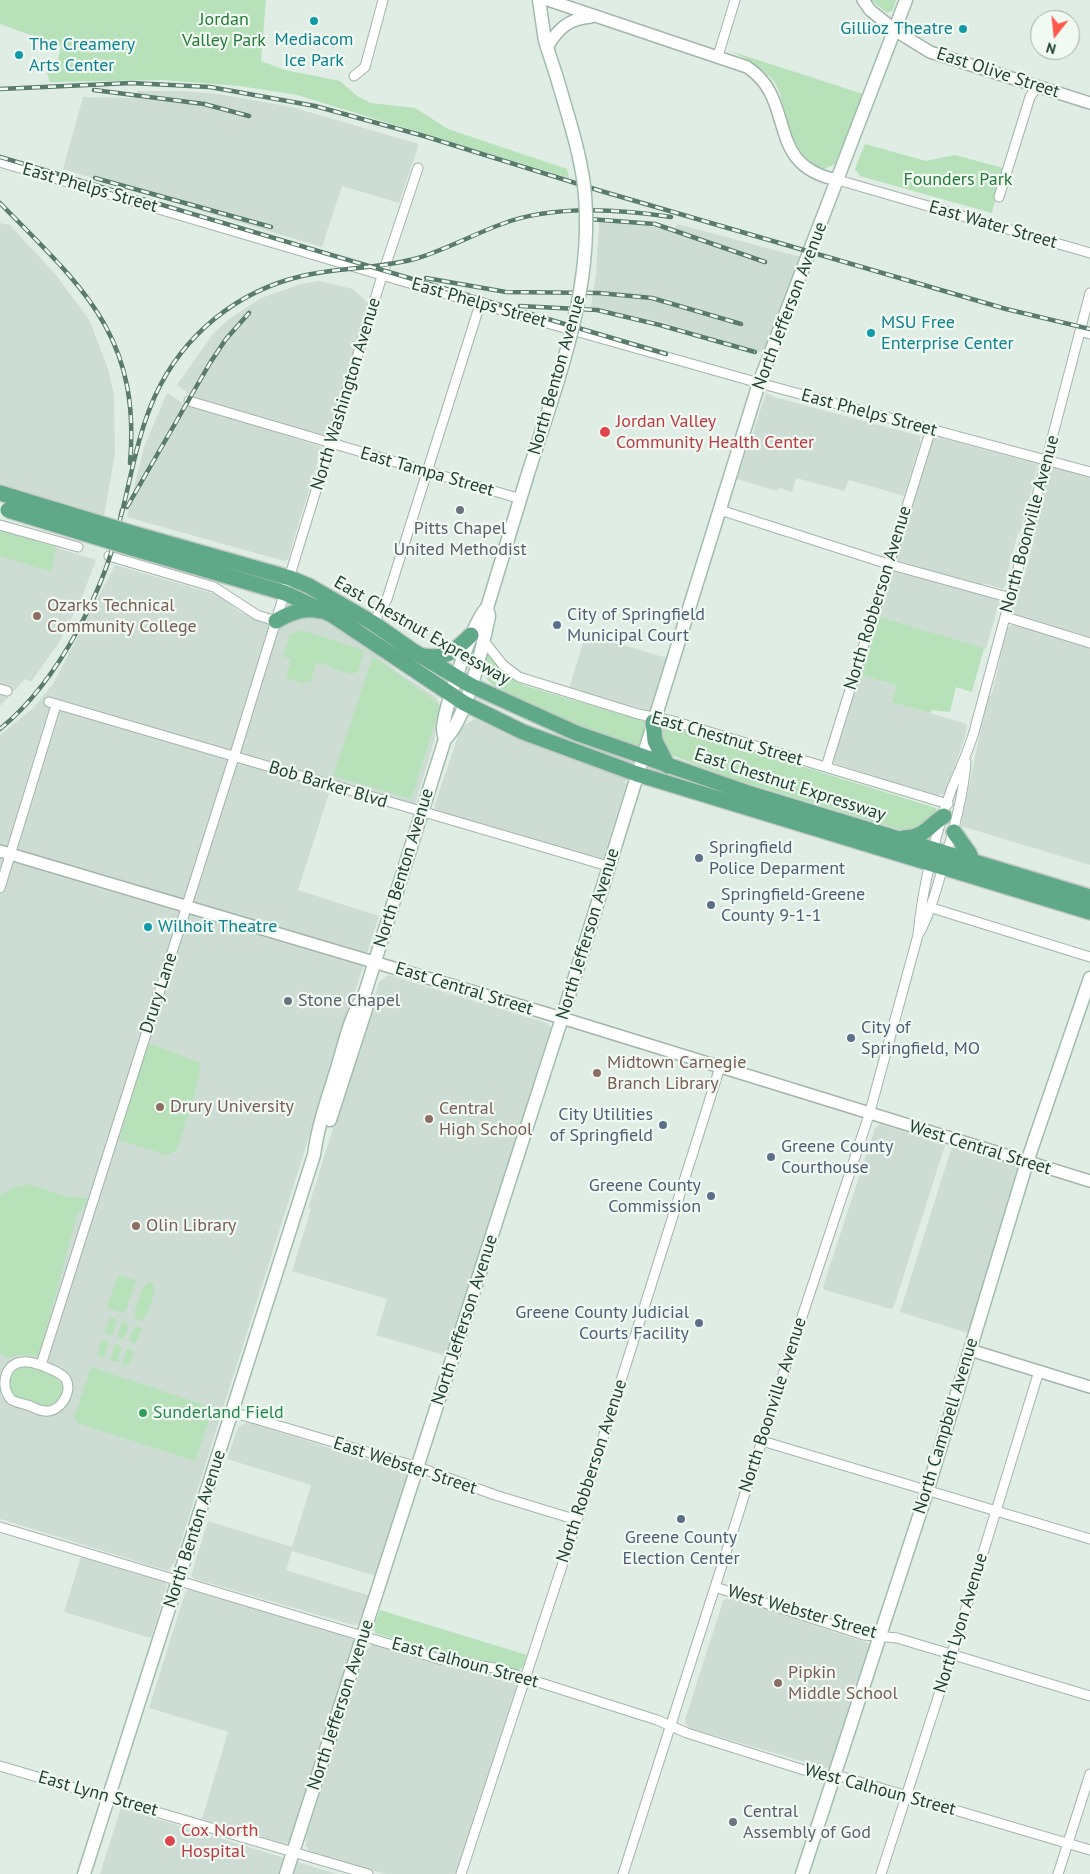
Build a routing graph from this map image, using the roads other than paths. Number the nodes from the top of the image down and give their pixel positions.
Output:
1 (383, 0) edge
2 (539, 0) edge
3 (548, 0) edge
4 (735, 0) edge
5 (863, 0) edge
6 (906, 0) edge
7 (598, 16) junction
8 (896, 31) junction
9 (547, 47) junction
10 (718, 56) junction
11 (354, 76) dead end
12 (1037, 86) junction
13 (1090, 102) edge
14 (0, 162) edge
15 (418, 168) dead end
16 (838, 180) junction
17 (999, 197) dead end
18 (1090, 253) edge
19 (382, 276) junction
20 (1090, 293) edge
21 (480, 304) junction
22 (1080, 331) junction
23 (1090, 334) edge
24 (759, 383) junction
25 (189, 401) dead end
26 (931, 430) junction
27 (332, 444) junction
28 (1047, 460) junction
29 (426, 472) junction
30 (1090, 472) edge
31 (521, 499) junction
32 (5, 502) edge
33 (720, 510) junction
34 (0, 524) edge
35 (133, 541) junction
36 (78, 547) dead end
37 (109, 556) dead end
38 (888, 564) junction
39 (290, 578) junction
40 (285, 593) junction
41 (1011, 598) junction
42 (332, 615) junction
43 (1006, 617) junction
44 (276, 621) junction
45 (373, 623) junction
46 (477, 638) junction
47 (1090, 643) edge
48 (418, 654) junction
49 (464, 681) junction
50 (452, 694) junction
51 (464, 703) junction
52 (654, 719) junction
53 (445, 739) junction
54 (967, 755) junction
55 (234, 757) junction
56 (642, 758) junction
57 (668, 766) junction
58 (826, 768) junction
59 (637, 774) junction
60 (946, 810) junction
61 (421, 813) junction
62 (954, 832) junction
63 (897, 839) junction
64 (5, 853) edge
65 (939, 859) junction
66 (972, 861) junction
67 (608, 866) junction
68 (0, 888) edge
69 (1087, 896) edge
70 (186, 907) junction
71 (932, 908) junction
72 (1090, 912) edge
73 (918, 935) junction
74 (1090, 957) edge
75 (375, 962) junction
76 (1090, 980) edge
77 (562, 1018) junction
78 (720, 1066) junction
79 (869, 1114) junction
80 (1026, 1162) junction
81 (1090, 1181) edge
82 (970, 1350) junction
83 (41, 1365) junction
84 (1039, 1371) junction
85 (1090, 1387) edge
86 (232, 1412) junction
87 (762, 1441) junction
88 (418, 1467) junction
89 (927, 1492) junction
90 (996, 1512) junction
91 (577, 1520) junction
92 (0, 1527) edge
93 (1090, 1539) edge
94 (179, 1580) junction
95 (715, 1587) junction
96 (364, 1636) junction
97 (880, 1636) junction
98 (952, 1654) junction
99 (526, 1678) junction
100 (1090, 1696) edge
101 (671, 1726) junction
102 (0, 1766) edge
103 (1090, 1774) edge
104 (834, 1777) junction
105 (906, 1796) junction
106 (108, 1797) junction
107 (1068, 1843) junction
108 (1090, 1850) edge
109 (293, 1852) junction
110 (84, 1874) edge
111 (286, 1874) edge
112 (368, 1874) edge
113 (462, 1874) edge
114 (623, 1874) edge
115 (802, 1874) edge
116 (881, 1874) edge
117 (1058, 1874) edge

1 - 11 street
2 - 9 main road, North Benton Avenue
3 - 7 street
4 - 10 street
5 - 8 street, East Olive Street
6 - 8 main road, North Jefferson Avenue
7 - 9 street
7 - 10 street
8 - 12 street, East Olive Street
8 - 16 main road, North Jefferson Avenue
9 - 31 main road, North Benton Avenue, bridge
10 - 16 street
12 - 13 street, East Olive Street
12 - 17 street
14 - 19 street, East Phelps Street
15 - 19 street, North Washington Avenue
16 - 18 street, East Water Street
16 - 24 main road, North Jefferson Avenue
19 - 21 street, East Phelps Street
19 - 27 street, North Washington Avenue
20 - 22 street, North Boonville Avenue
21 - 24 street, East Phelps Street
21 - 29 street
22 - 23 street
22 - 28 street, North Boonville Avenue
24 - 26 street, East Phelps Street
24 - 33 main road, North Jefferson Avenue
25 - 27 street, East Tampa Street
26 - 28 street, East Phelps Street
26 - 38 street, North Robberson Avenue
27 - 29 street, East Tampa Street
27 - 39 street, North Washington Avenue
28 - 30 street, East Phelps Street
28 - 41 street, North Boonville Avenue
29 - 31 street, East Tampa Street
29 - 45 street
31 - 46 main road, North Benton Avenue
32 - 35 main road, East Chestnut Expressway, bridge
33 - 38 street
33 - 52 main road, North Jefferson Avenue
34 - 36 street
35 - 39 main road, East Chestnut Expressway
35 - 40 main road, East Chestnut Expressway
37 - 44 street
38 - 41 street
38 - 58 street, North Robberson Avenue
39 - 40 street, North Washington Avenue
39 - 45 main road, East Chestnut Expressway
40 - 42 main road, East Chestnut Expressway
40 - 44 street, North Washington Avenue
41 - 43 street, North Boonville Avenue
42 - 44 main road
42 - 50 main road, East Chestnut Expressway
43 - 47 street
43 - 54 street, North Boonville Avenue
44 - 55 street, Drury Lane
45 - 48 main road, East Chestnut Expressway
46 - 48 main road
46 - 49 main road, North Benton Avenue
46 - 52 street, East Chestnut Street
48 - 49 main road, East Chestnut Expressway
49 - 50 main road, North Benton Avenue
49 - 51 main road, North Benton Avenue
49 - 56 main road, East Chestnut Expressway
50 - 51 main road, East Chestnut Expressway
50 - 53 main road, North Benton Avenue
51 - 53 main road, North Benton Avenue
51 - 59 main road, East Chestnut Expressway
52 - 56 main road, North Jefferson Avenue
52 - 57 main road
52 - 58 street, East Chestnut Street
53 - 61 main road, North Benton Avenue
54 - 60 street, North Boonville Avenue
54 - 62 street, North Boonville Avenue
55 - 61 street, Bob Barker Blvd
55 - 64 street, Bob Barker Blvd
55 - 70 street, Drury Lane
56 - 57 main road, East Chestnut Expressway
56 - 59 main road, North Jefferson Avenue
57 - 63 main road, East Chestnut Expressway
58 - 60 street, East Chestnut Street
59 - 65 main road, East Chestnut Expressway
59 - 67 main road, North Jefferson Avenue
60 - 63 main road
60 - 65 street, North Boonville Avenue
61 - 67 street, Bob Barker Blvd
61 - 75 main road, North Benton Avenue
62 - 65 street, North Boonville Avenue
62 - 66 main road
63 - 65 main road, East Chestnut Expressway
64 - 68 street
64 - 70 street, East Central Street
65 - 66 main road
65 - 71 street, North Boonville Avenue
65 - 72 main road
65 - 73 street, North Boonville Avenue
66 - 69 main road
67 - 77 main road, North Jefferson Avenue
70 - 75 street, East Central Street
70 - 83 street, Drury Lane
71 - 73 street, North Boonville Avenue
71 - 74 street
73 - 79 street, North Boonville Avenue
75 - 77 street, East Central Street
75 - 86 main road, North Benton Avenue
76 - 80 main road, North Campbell Avenue
77 - 78 street, East Central Street
77 - 88 main road, North Jefferson Avenue
78 - 79 street, East Central Street
78 - 91 street, North Robberson Avenue
79 - 80 street, West Central Street
79 - 87 street, North Boonville Avenue
80 - 81 street, West Central Street
80 - 82 main road, North Campbell Avenue
82 - 84 street
82 - 89 main road, North Campbell Avenue
83 - 83 street
84 - 85 street
84 - 90 street, North Lyon Avenue
86 - 88 street, East Webster Street
86 - 94 main road, North Benton Avenue
87 - 89 street
87 - 95 street, North Boonville Avenue
88 - 91 street, East Webster Street
88 - 96 main road, North Jefferson Avenue
89 - 90 street
89 - 97 main road, North Campbell Avenue
90 - 93 street
90 - 98 street, North Lyon Avenue
91 - 99 street, North Robberson Avenue
92 - 94 street, East Calhoun Street
94 - 96 street, East Calhoun Street
94 - 106 main road, North Benton Avenue
95 - 97 street, West Webster Street
95 - 101 street, North Boonville Avenue
96 - 99 street, East Calhoun Street
96 - 109 main road, North Jefferson Avenue
97 - 98 street, West Webster Street
97 - 104 main road, North Campbell Avenue
98 - 100 street, West Webster Street
98 - 105 street, North Lyon Avenue
99 - 101 street, East Calhoun Street
99 - 113 street, North Robberson Avenue
101 - 104 street, West Calhoun Street
101 - 114 street, North Boonville Avenue
102 - 106 street, East Lynn Street
103 - 107 street
104 - 105 street, West Calhoun Street
104 - 115 main road, North Campbell Avenue
105 - 107 street, West Calhoun Street
105 - 116 street, North Lyon Avenue
106 - 109 street, East Lynn Street
106 - 110 main road, North Benton Avenue
107 - 108 street, West Calhoun Street
107 - 117 street
109 - 111 main road, North Jefferson Avenue
109 - 112 street, East Lynn Street

